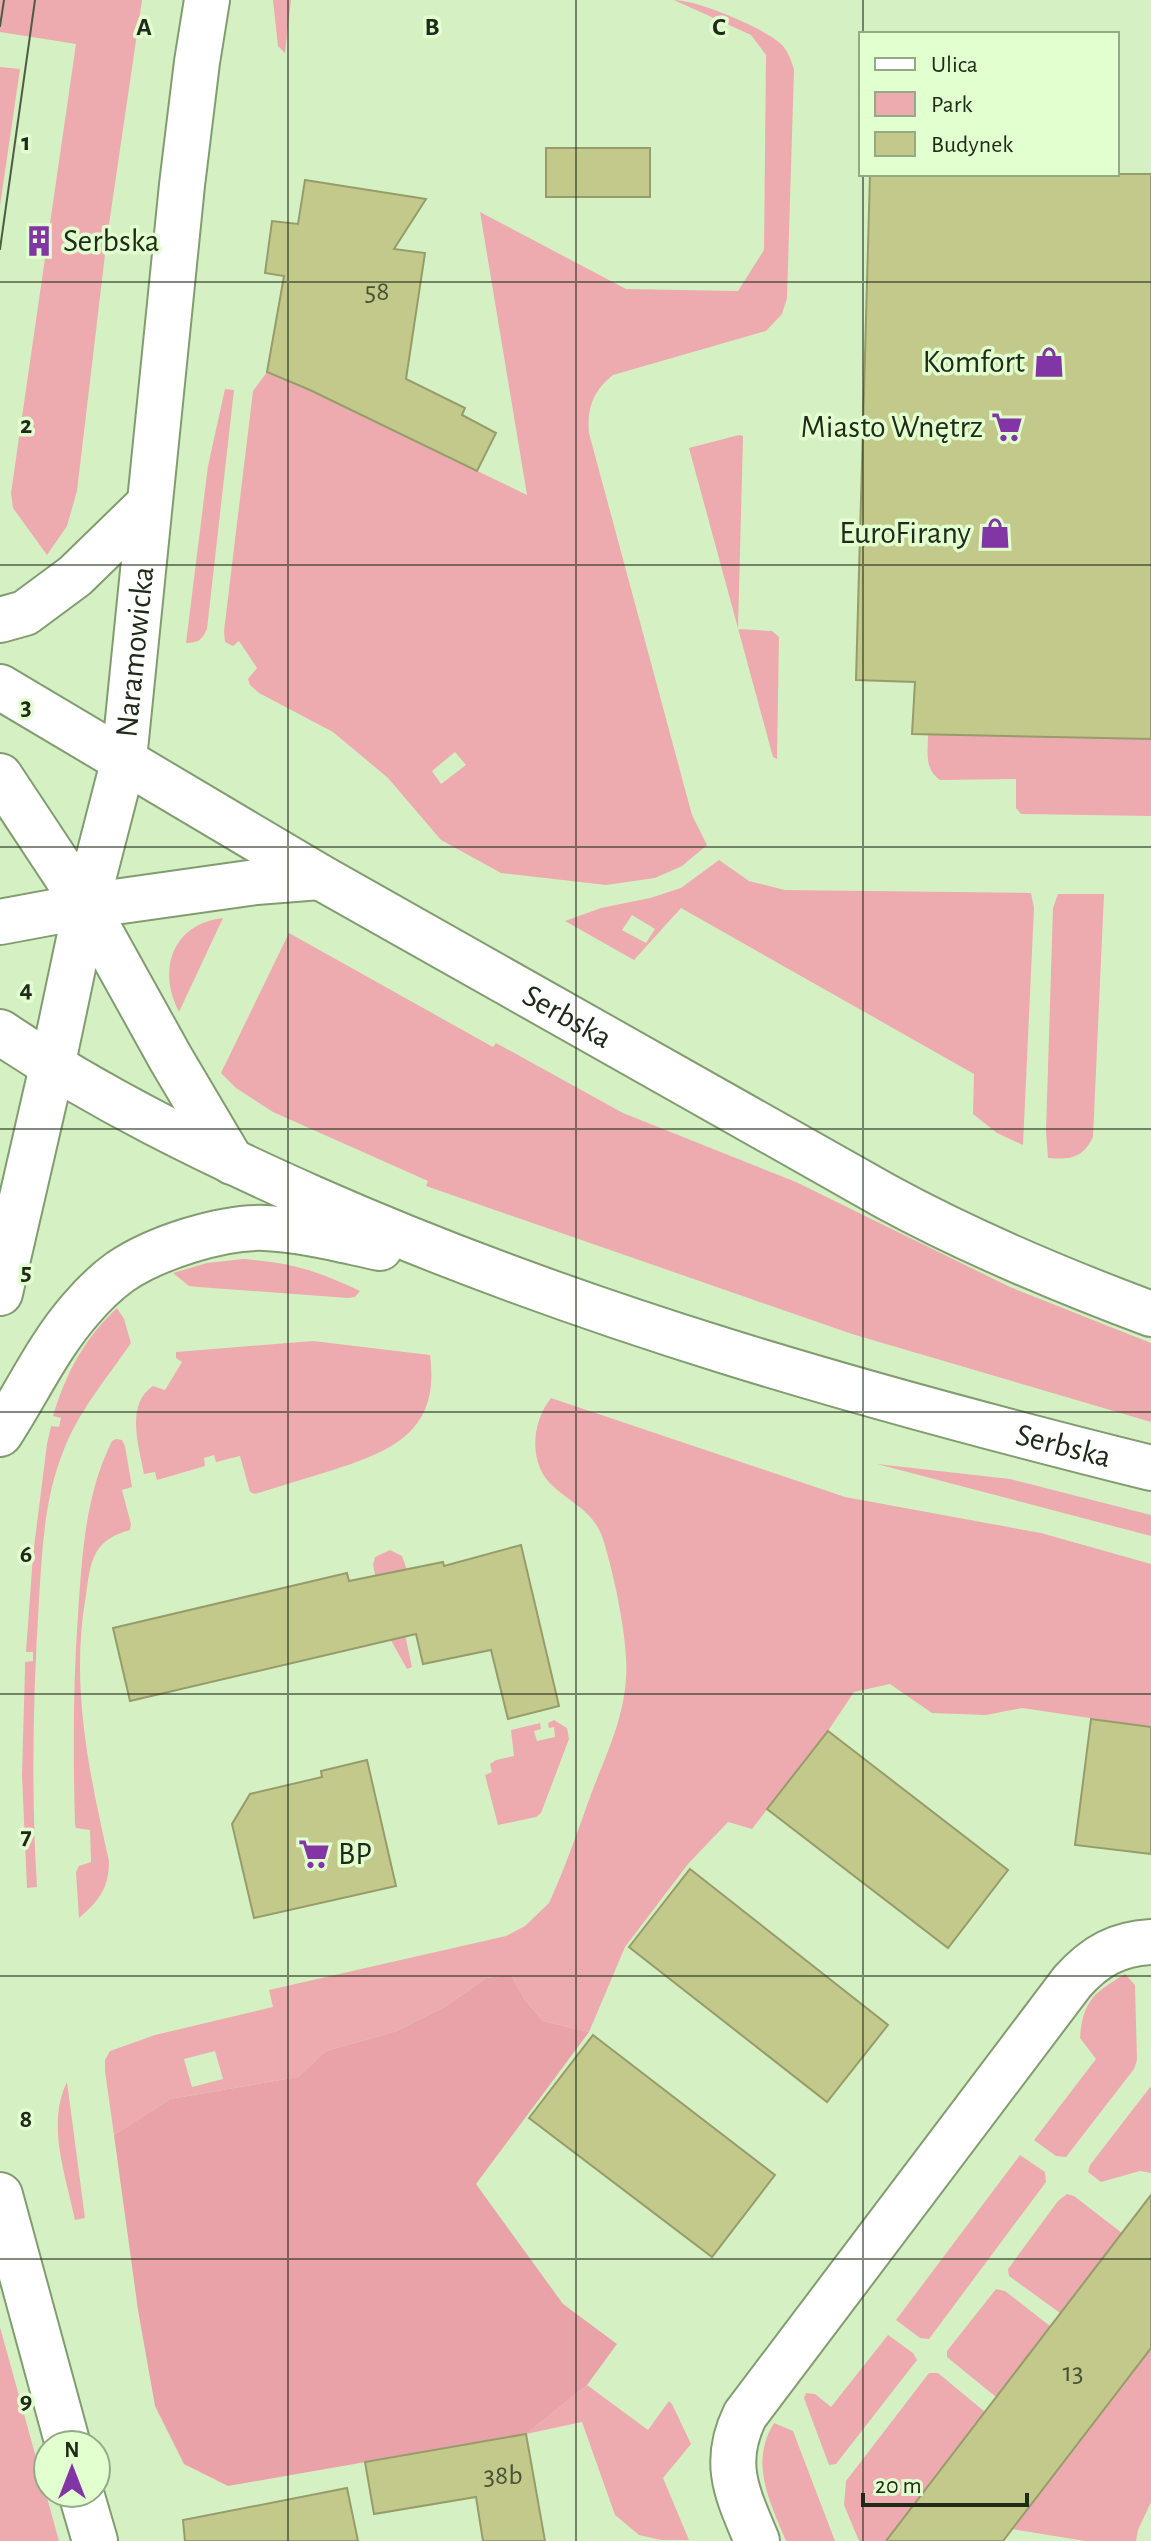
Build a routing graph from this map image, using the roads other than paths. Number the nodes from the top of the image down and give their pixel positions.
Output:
1 (207, 0) edge
2 (148, 505) junction
3 (0, 620) edge
4 (0, 687) edge
5 (124, 759) junction
6 (0, 776) edge
7 (320, 877) junction
8 (86, 906) junction
9 (0, 922) edge
10 (0, 1032) edge
11 (52, 1067) junction
12 (232, 1162) junction
13 (492, 1273) junction
14 (0, 1293) edge
15 (1151, 1314) edge
16 (0, 1434) edge
17 (1151, 1468) edge
18 (1151, 1942) edge
19 (0, 2195) edge
20 (64, 2429) edge
21 (86, 2509) edge
22 (95, 2541) edge
23 (757, 2541) edge

1 - 2 street, Naramowicka
2 - 3 street
2 - 5 street, Naramowicka
4 - 5 street, Serbska
5 - 7 street, Serbska
5 - 8 street, Naramowicka
6 - 8 street
7 - 8 street
7 - 15 street, Serbska
8 - 9 street
8 - 11 street, Naramowicka
8 - 12 street
10 - 11 street, Serbska
11 - 12 street, Serbska
11 - 14 street, Naramowicka
12 - 13 street, Serbska
13 - 16 street
13 - 17 street, Serbska
18 - 23 street
19 - 20 street
21 - 22 street

